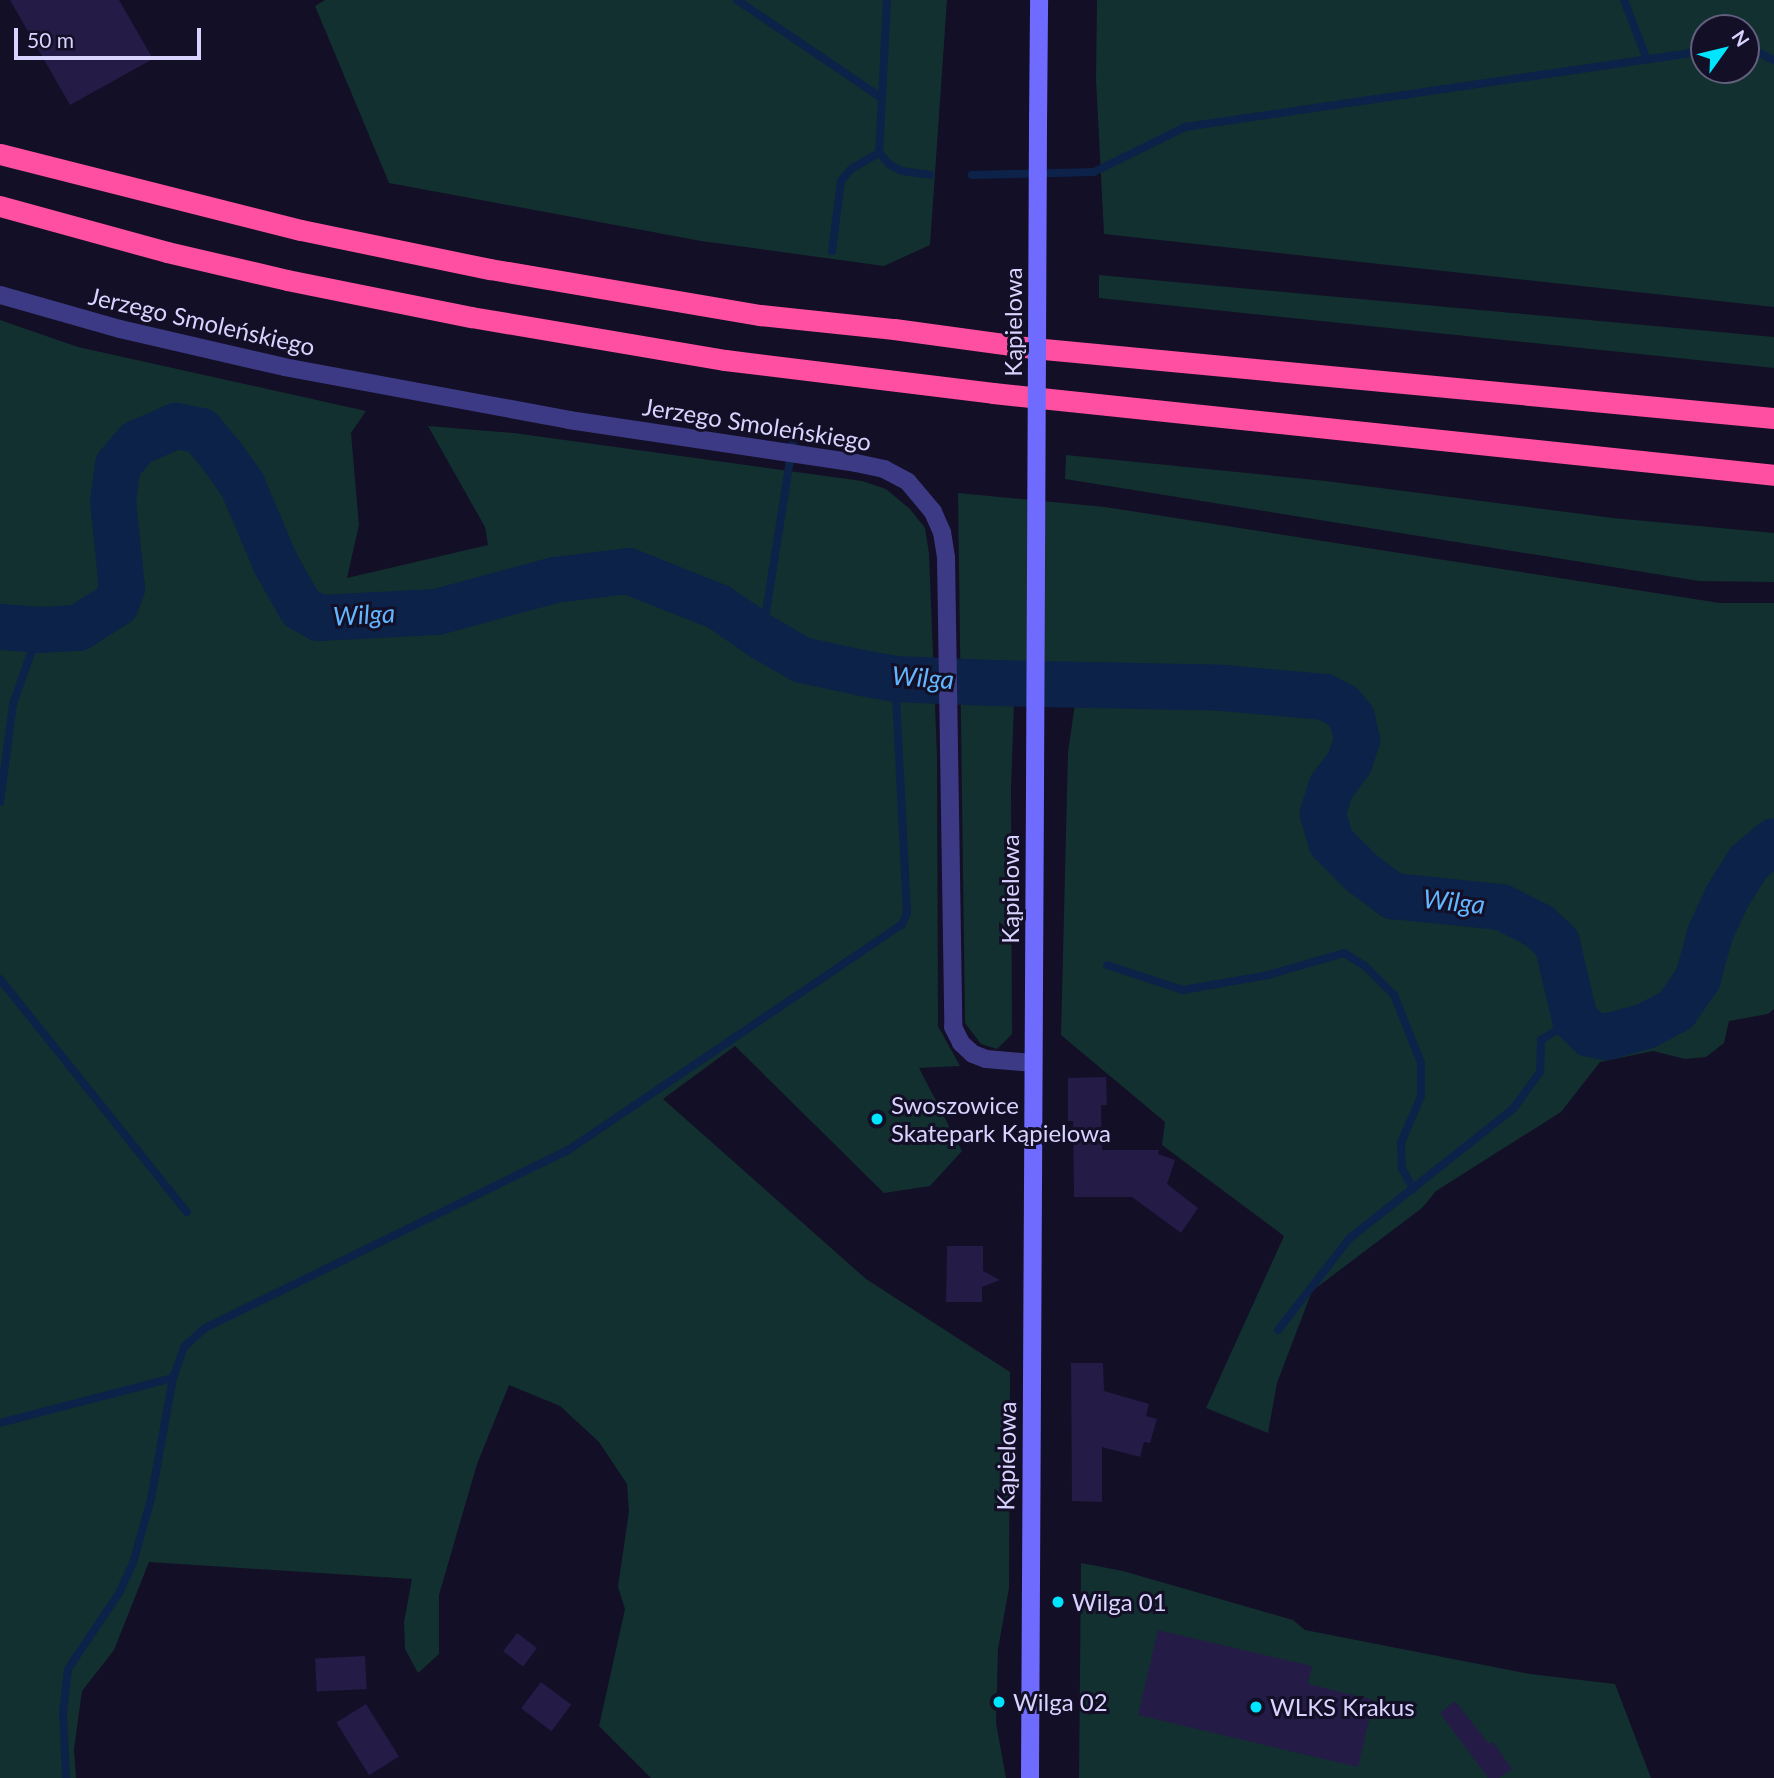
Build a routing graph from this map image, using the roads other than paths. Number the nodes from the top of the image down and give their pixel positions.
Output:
1 (1039, 0) edge
2 (0, 154) edge
3 (0, 206) edge
4 (0, 295) edge
5 (1774, 418) edge
6 (1774, 475) edge
7 (1033, 1063) junction
8 (1030, 1778) edge

1 - 7 street, Kąpielowa, bridge
2 - 5 highway
3 - 6 highway
4 - 7 street, Jerzego Smoleńskiego
7 - 8 street, Kąpielowa

